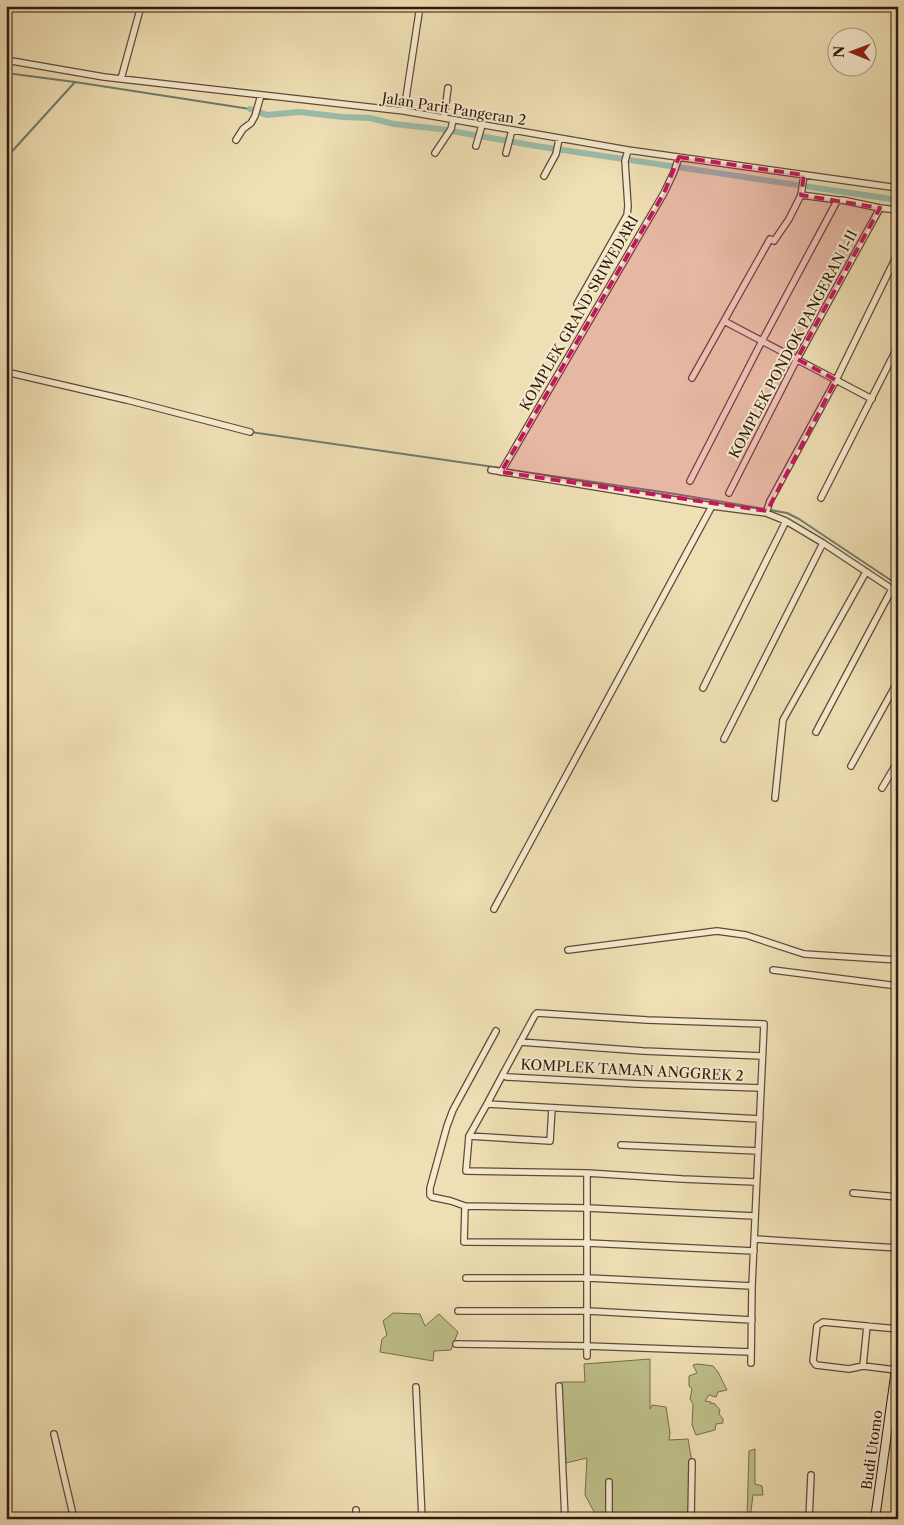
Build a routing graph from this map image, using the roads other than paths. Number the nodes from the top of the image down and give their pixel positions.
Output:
1 (141, 6) edge
2 (420, 6) edge
3 (6, 60) edge
4 (121, 79) junction
5 (448, 88) dead end
6 (261, 95) junction
7 (404, 111) junction
8 (444, 118) junction
9 (453, 120) junction
10 (482, 125) junction
11 (511, 133) junction
12 (236, 140) dead end
13 (559, 141) junction
14 (476, 144) dead end
15 (627, 152) junction
16 (435, 153) dead end
17 (506, 153) dead end
18 (678, 160) junction
19 (544, 176) dead end
20 (804, 177) junction
21 (898, 188) edge
22 (802, 193) junction
23 (838, 200) junction
24 (880, 208) junction
25 (898, 210) edge
26 (898, 253) edge
27 (577, 304) dead end
28 (724, 321) junction
29 (762, 341) junction
30 (898, 346) edge
31 (797, 359) junction
32 (6, 372) edge
33 (692, 378) dead end
34 (836, 380) junction
35 (872, 399) junction
36 (250, 432) dead end
37 (898, 439) edge
38 (898, 445) edge
39 (502, 469) junction
40 (491, 470) dead end
41 (690, 481) dead end
42 (729, 493) dead end
43 (821, 498) dead end
44 (713, 506) junction
45 (767, 512) junction
46 (786, 521) junction
47 (823, 543) junction
48 (866, 572) junction
49 (895, 591) edge
50 (898, 681) edge
51 (703, 688) dead end
52 (816, 732) dead end
53 (724, 738) dead end
54 (898, 761) edge
55 (851, 766) dead end
56 (882, 788) dead end
57 (775, 798) dead end
58 (494, 909) dead end
59 (568, 950) dead end
60 (898, 960) edge
61 (773, 970) dead end
62 (898, 986) edge
63 (496, 1031) dead end
64 (520, 1042) junction
65 (762, 1056) junction
66 (503, 1074) junction
67 (761, 1088) junction
68 (487, 1104) junction
69 (552, 1108) junction
70 (760, 1119) junction
71 (469, 1136) junction
72 (621, 1145) dead end
73 (758, 1151) junction
74 (588, 1173) junction
75 (756, 1182) junction
76 (853, 1194) dead end
77 (898, 1198) edge
78 (465, 1206) junction
79 (587, 1208) junction
80 (755, 1216) junction
81 (755, 1239) junction
82 (587, 1243) junction
83 (898, 1248) edge
84 (754, 1251) junction
85 (466, 1278) dead end
86 (588, 1278) junction
87 (752, 1286) junction
88 (458, 1311) dead end
89 (588, 1311) junction
90 (752, 1320) junction
91 (867, 1326) junction
92 (898, 1329) edge
93 (456, 1344) dead end
94 (587, 1346) junction
95 (751, 1352) junction
96 (898, 1355) edge
97 (587, 1356) dead end
98 (751, 1362) dead end
99 (863, 1366) junction
100 (896, 1374) edge
101 (559, 1386) dead end
102 (416, 1387) dead end
103 (54, 1434) dead end
104 (692, 1462) dead end
105 (811, 1475) dead end
106 (609, 1482) dead end
107 (356, 1510) dead end
108 (74, 1519) edge
109 (357, 1519) edge
110 (422, 1519) edge
111 (565, 1519) edge
112 (609, 1519) edge
113 (691, 1519) edge
114 (809, 1519) edge
115 (875, 1519) edge

1 - 4 street
2 - 7 street
3 - 4 street, Jalan Parit Pangeran 2
4 - 6 street, Jalan Parit Pangeran 2
5 - 8 street
6 - 7 street, Jalan Parit Pangeran 2
6 - 12 street
7 - 8 street, Jalan Parit Pangeran 2
8 - 9 street, Jalan Parit Pangeran 2
9 - 10 street, Jalan Parit Pangeran 2
9 - 16 street
10 - 11 street, Jalan Parit Pangeran 2
10 - 14 street
11 - 13 street, Jalan Parit Pangeran 2
11 - 17 street
13 - 15 street, Jalan Parit Pangeran 2
13 - 19 street
15 - 18 street, Jalan Parit Pangeran 2
15 - 27 street
18 - 20 street, Jalan Parit Pangeran 2
18 - 39 street, KOMPLEK GRAND SRIWEDARI
20 - 21 street, Jalan Parit Pangeran 2
20 - 22 street
22 - 23 street
22 - 28 street
23 - 24 street
23 - 29 street
24 - 25 street
24 - 31 street, KOMPLEK PONDOK PANGERAN I-II
26 - 34 street
28 - 29 street
28 - 33 street
29 - 31 street
29 - 41 street
30 - 35 street
31 - 34 street
31 - 42 street, KOMPLEK PONDOK PANGERAN I-II
32 - 36 street
34 - 35 street
34 - 45 street
35 - 43 street
37 - 38 street
39 - 40 street
39 - 44 street
44 - 45 street
44 - 58 street
45 - 46 street
46 - 47 street
46 - 51 street
47 - 48 street
47 - 53 street
48 - 49 street
48 - 57 street
49 - 52 street
50 - 55 street
54 - 56 street
59 - 60 street
61 - 62 street
63 - 78 street
64 - 65 street
64 - 65 street, KOMPLEK TAMAN ANGGREK 2
64 - 66 street, KOMPLEK TAMAN ANGGREK 2
65 - 67 street
66 - 67 street, KOMPLEK TAMAN ANGGREK 2
66 - 68 street
67 - 70 street
68 - 69 street
68 - 71 street
69 - 70 street
69 - 71 street
70 - 73 street
71 - 74 street
72 - 73 street
73 - 75 street
74 - 75 street
74 - 79 street
75 - 80 street
76 - 77 street
78 - 79 street
78 - 82 street
79 - 80 street
79 - 82 street
80 - 81 street
81 - 83 street
81 - 84 street
82 - 84 street
82 - 86 street
84 - 87 street
85 - 86 street
86 - 87 street
86 - 89 street
87 - 90 street
88 - 89 street
89 - 90 street
89 - 94 street
90 - 95 street
91 - 92 street
91 - 99 street
91 - 99 street
93 - 94 street
94 - 95 street
94 - 97 street
95 - 98 street
96 - 100 street, Budi Utomo
99 - 100 street
100 - 115 street, Budi Utomo
101 - 111 street
102 - 110 street
103 - 108 street
104 - 113 street
105 - 114 street
106 - 112 street
107 - 109 street

